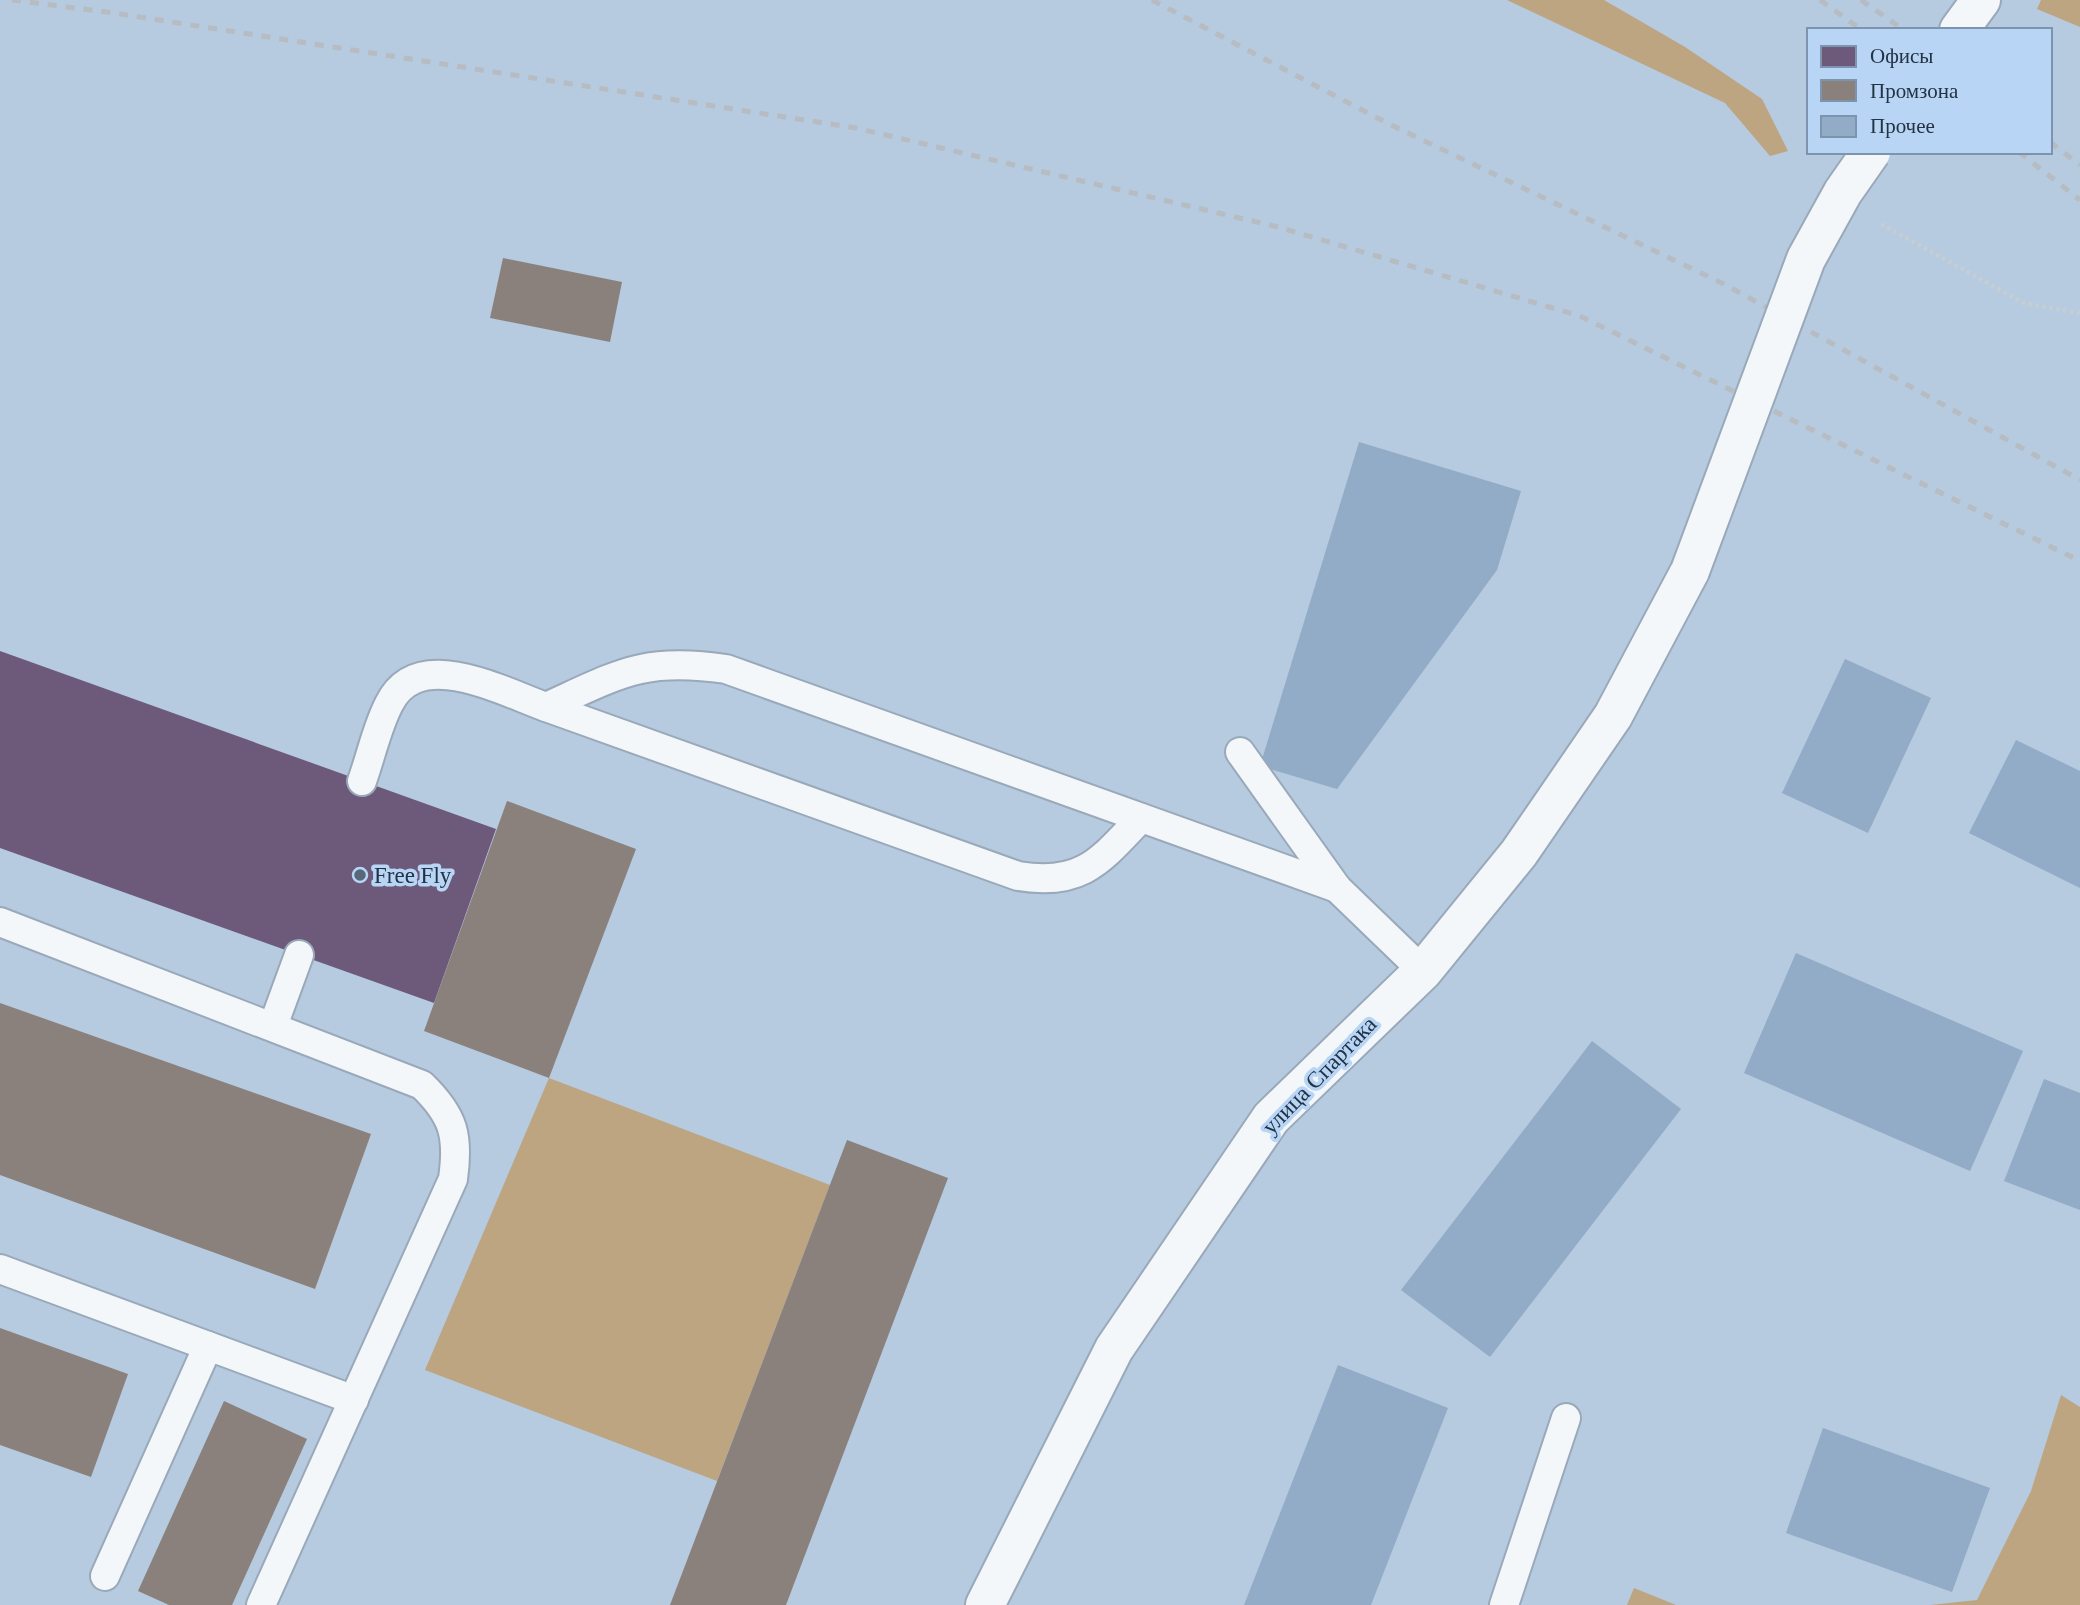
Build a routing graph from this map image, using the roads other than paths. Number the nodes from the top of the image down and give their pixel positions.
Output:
1 (1981, 0) edge
2 (1960, 28) edge
3 (1870, 154) edge
4 (546, 707) junction
5 (1240, 752) dead end
6 (362, 781) dead end
7 (1141, 818) junction
8 (1337, 888) junction
9 (0, 922) edge
10 (299, 955) dead end
11 (1423, 971) junction
12 (273, 1026) junction
13 (0, 1269) edge
14 (208, 1346) junction
15 (354, 1400) junction
16 (1566, 1418) dead end
17 (105, 1576) dead end
18 (261, 1605) edge
19 (985, 1605) edge
20 (1504, 1605) edge

1 - 2 street
3 - 11 street, улица Спартака, bridge
4 - 6 lane
4 - 7 lane
4 - 7 lane
5 - 8 lane
7 - 8 lane
8 - 11 lane
9 - 12 lane
10 - 12 lane
11 - 19 street, улица Спартака
12 - 15 lane
13 - 14 lane
14 - 15 lane
14 - 17 lane
15 - 18 lane
16 - 20 lane

